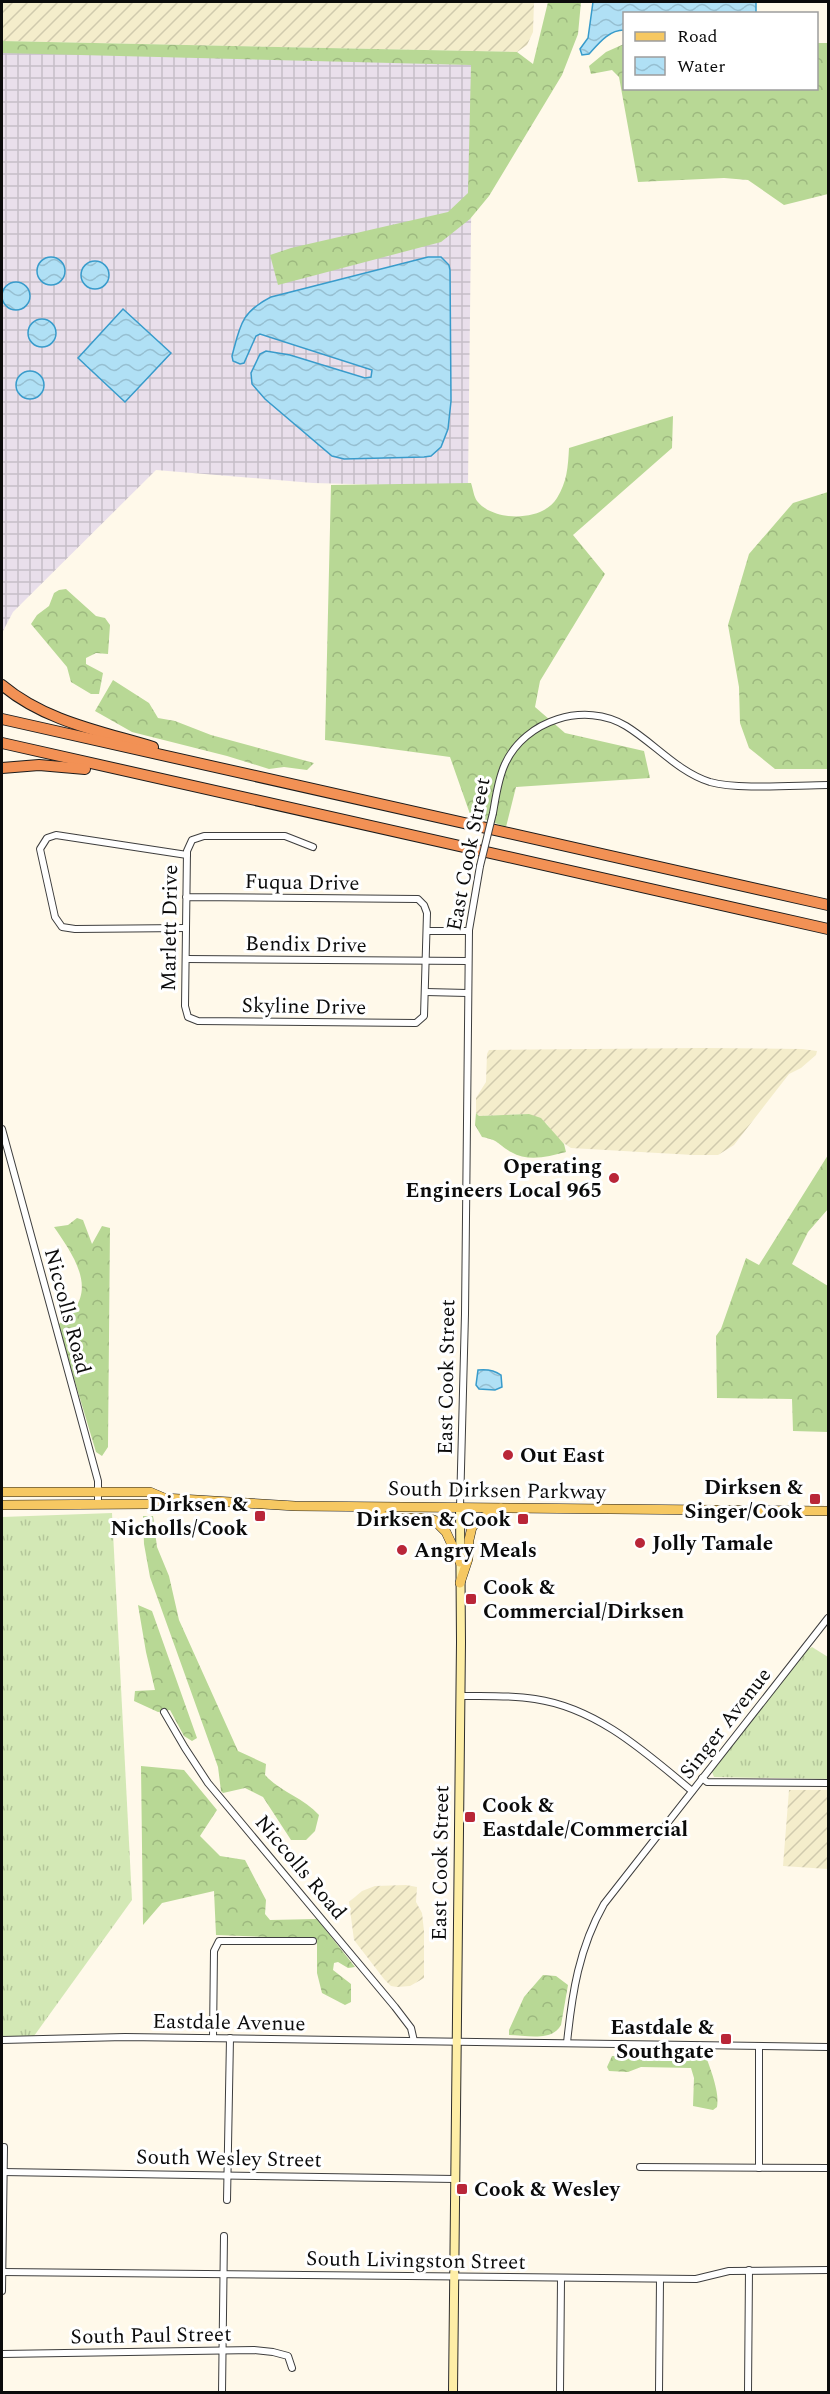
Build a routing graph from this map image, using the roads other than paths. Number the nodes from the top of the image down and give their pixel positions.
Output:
1 (2, 685) edge
2 (2, 719) edge
3 (2, 743) edge
4 (2, 768) edge
5 (234, 771) junction
6 (173, 782) junction
7 (828, 785) edge
8 (313, 847) dead end
9 (187, 855) junction
10 (186, 897) junction
11 (828, 905) edge
12 (186, 928) junction
13 (828, 929) edge
14 (427, 931) junction
15 (469, 931) junction
16 (186, 959) junction
17 (426, 961) junction
18 (468, 961) junction
19 (426, 992) junction
20 (467, 993) junction
21 (188, 1017) joint
22 (2, 1129) edge
23 (98, 1491) junction
24 (2, 1492) edge
25 (164, 1498) junction
26 (98, 1503) junction
27 (2, 1505) edge
28 (358, 1506) junction
29 (460, 1507) junction
30 (502, 1508) junction
31 (828, 1511) edge
32 (460, 1562) junction
33 (459, 1583) junction
34 (828, 1618) edge
35 (461, 1696) junction
36 (165, 1712) dead end
37 (702, 1778) junction
38 (828, 1783) edge
39 (692, 1791) junction
40 (313, 1941) dead end
41 (213, 2038) junction
42 (230, 2038) junction
43 (2, 2040) edge
44 (414, 2041) junction
45 (456, 2042) junction
46 (567, 2043) junction
47 (759, 2046) junction
48 (828, 2047) edge
49 (4, 2147) dead end
50 (640, 2167) dead end
51 (759, 2168) junction
52 (828, 2168) edge
53 (3, 2172) edge
54 (227, 2175) junction
55 (455, 2179) junction
56 (227, 2200) dead end
57 (224, 2236) dead end
58 (749, 2270) junction
59 (828, 2270) edge
60 (2, 2272) edge
61 (223, 2274) junction
62 (454, 2277) junction
63 (561, 2279) junction
64 (660, 2279) junction
65 (2, 2291) edge
66 (222, 2352) junction
67 (2, 2354) edge
68 (292, 2368) dead end
69 (222, 2392) edge
70 (453, 2392) edge
71 (560, 2392) edge
72 (659, 2392) edge
73 (748, 2392) edge

1 - 5 highway
2 - 5 highway
3 - 6 highway
4 - 6 highway
5 - 11 highway
6 - 13 highway
7 - 15 street, East Cook Street, bridge
8 - 9 street, Marlett Drive
9 - 10 street, Marlett Drive
9 - 12 street
10 - 12 street, Marlett Drive
10 - 14 street, Fuqua Drive
12 - 16 street, Marlett Drive
14 - 15 street
14 - 17 street
15 - 18 street, East Cook Street
16 - 17 street, Bendix Drive
16 - 21 street, Marlett Drive
17 - 18 street, Bendix Drive
17 - 19 street
18 - 20 street, East Cook Street
19 - 20 street
19 - 21 street, Skyline Drive
20 - 29 street, East Cook Street
22 - 23 street, Niccolls Road
23 - 24 main road, South Dirksen Parkway
23 - 25 main road, South Dirksen Parkway
23 - 26 street, Niccolls Road
25 - 26 main road, South Dirksen Parkway
25 - 28 main road, South Dirksen Parkway
26 - 27 main road, South Dirksen Parkway
28 - 29 main road, South Dirksen Parkway
28 - 32 main road
29 - 30 main road, South Dirksen Parkway
29 - 32 street, East Cook Street
30 - 31 main road, South Dirksen Parkway
30 - 33 main road
32 - 33 street, East Cook Street
33 - 35 street, East Cook Street
34 - 37 street, Singer Avenue
35 - 39 street
35 - 45 street, East Cook Street
36 - 44 street, Niccolls Road
37 - 38 street
37 - 39 street, Singer Avenue
39 - 46 street, Singer Avenue
40 - 41 street
41 - 42 street, Eastdale Avenue
41 - 43 street, Eastdale Avenue
42 - 44 street, Eastdale Avenue
42 - 54 street
44 - 45 street, Eastdale Avenue
45 - 46 street, Eastdale Avenue
45 - 55 street, East Cook Street
46 - 47 street, Eastdale Avenue
47 - 48 street, Eastdale Avenue
47 - 51 street
49 - 53 street
50 - 51 street
51 - 52 street
53 - 54 street, South Wesley Street
53 - 60 street
54 - 55 street, South Wesley Street
54 - 56 street
55 - 62 street, East Cook Street
57 - 61 street
58 - 59 street, South Livingston Street
58 - 64 street, South Livingston Street
58 - 73 street
60 - 61 street, South Livingston Street
60 - 65 street
61 - 62 street, South Livingston Street
61 - 66 street
62 - 63 street, South Livingston Street
62 - 70 street, East Cook Street
63 - 64 street, South Livingston Street
63 - 71 street
64 - 72 street
66 - 67 street, South Paul Street
66 - 68 street, South Paul Street
66 - 69 street

